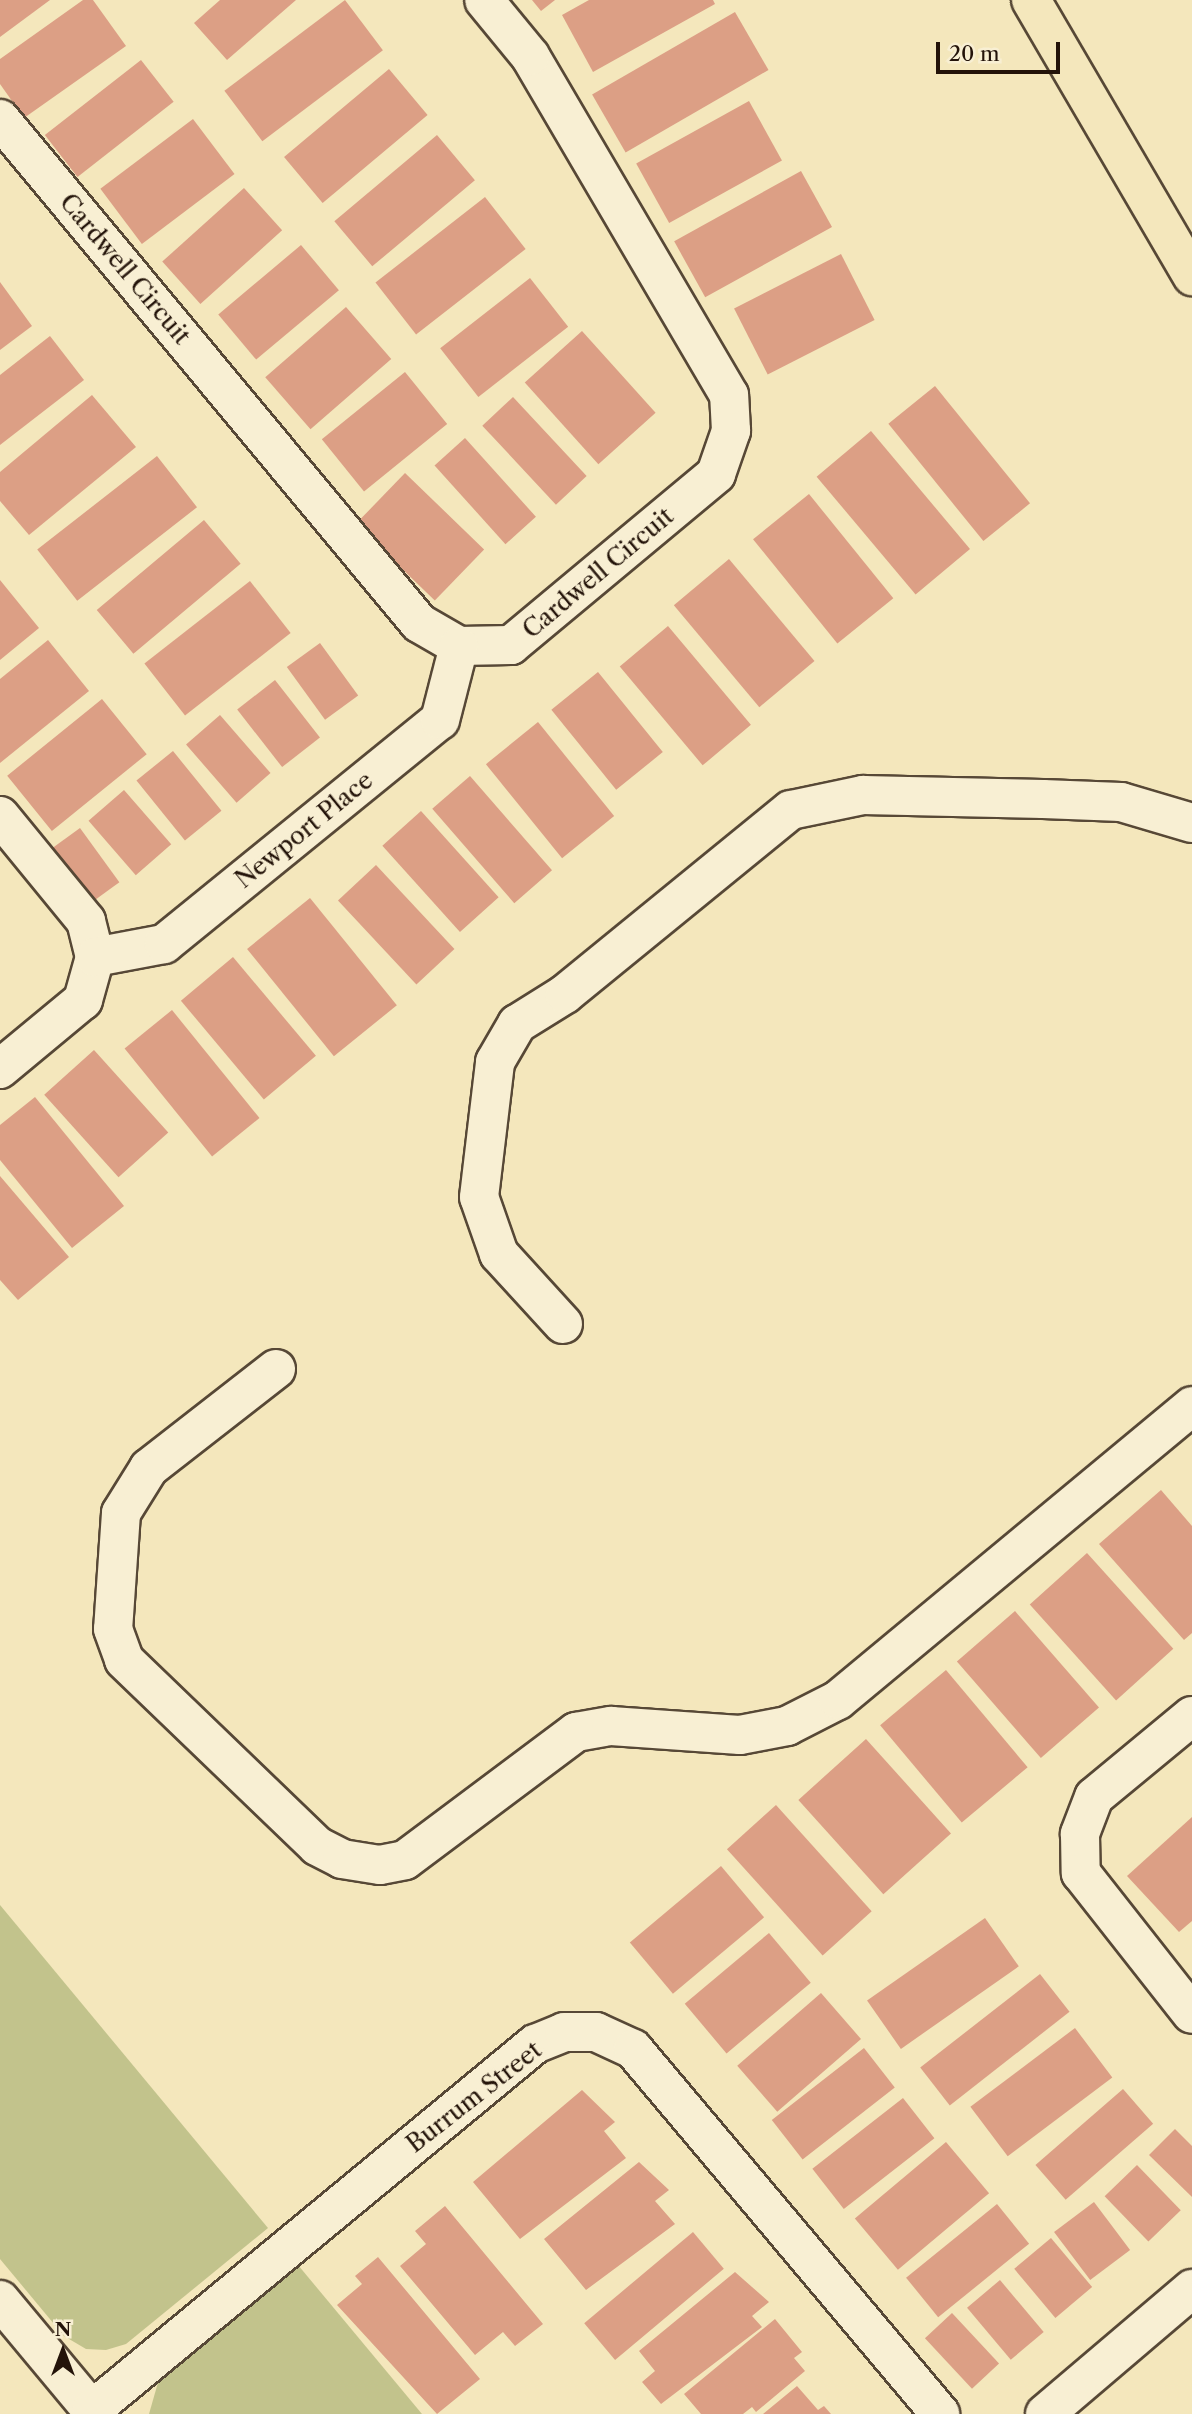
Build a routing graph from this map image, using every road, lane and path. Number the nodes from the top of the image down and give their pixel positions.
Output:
1 (484, 0) edge
2 (1031, 0) edge
3 (0, 119) edge
4 (1192, 276) edge
5 (459, 646) junction
6 (0, 816) edge
7 (1192, 823) edge
8 (95, 957) junction
9 (0, 1069) edge
10 (563, 1324) dead end
11 (275, 1369) dead end
12 (1192, 1406) edge
13 (1192, 1716) edge
14 (1192, 2014) edge
15 (1192, 2289) edge
16 (0, 2300) edge
17 (93, 2412) edge
18 (940, 2414) edge
19 (1045, 2414) edge

1 - 5 street, Cardwell Circuit
2 - 4 highway
3 - 5 street, Cardwell Circuit
5 - 8 street, Newport Place
6 - 8 street
7 - 10 street
8 - 9 street
11 - 12 street
13 - 14 street
15 - 19 street
16 - 17 street
17 - 18 street, Burrum Street

